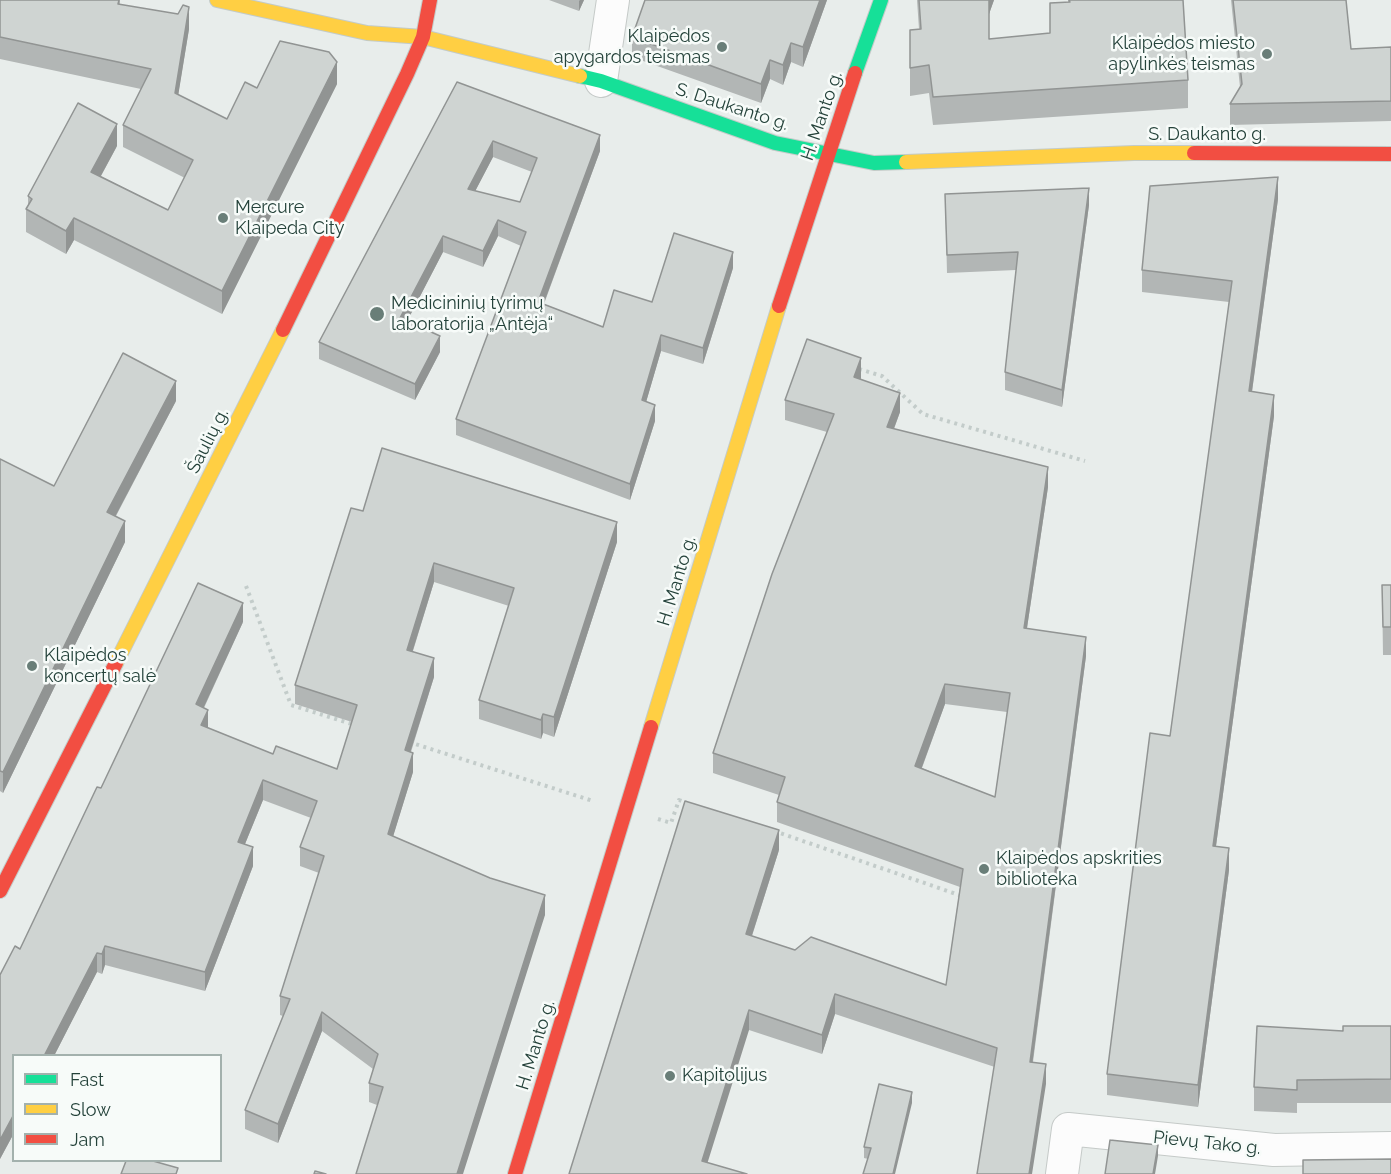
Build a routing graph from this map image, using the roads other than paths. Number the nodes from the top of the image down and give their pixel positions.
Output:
1 (217, 0) edge
2 (430, 0) edge
3 (613, 0) edge
4 (881, 0) edge
5 (423, 37) junction
6 (601, 81) junction
7 (828, 153) junction
8 (1391, 154) edge
9 (0, 891) edge
10 (1391, 1148) edge
11 (515, 1174) edge
12 (1062, 1174) edge

1 - 5 street, S. Daukanto g.
2 - 5 street, Šaulių g.
3 - 6 street
4 - 7 street, H. Manto g.
5 - 6 street, S. Daukanto g.
5 - 9 street, Šaulių g.
6 - 7 street, S. Daukanto g.
7 - 8 street, S. Daukanto g.
7 - 11 street, H. Manto g.
10 - 12 street, Pievų Tako g.

